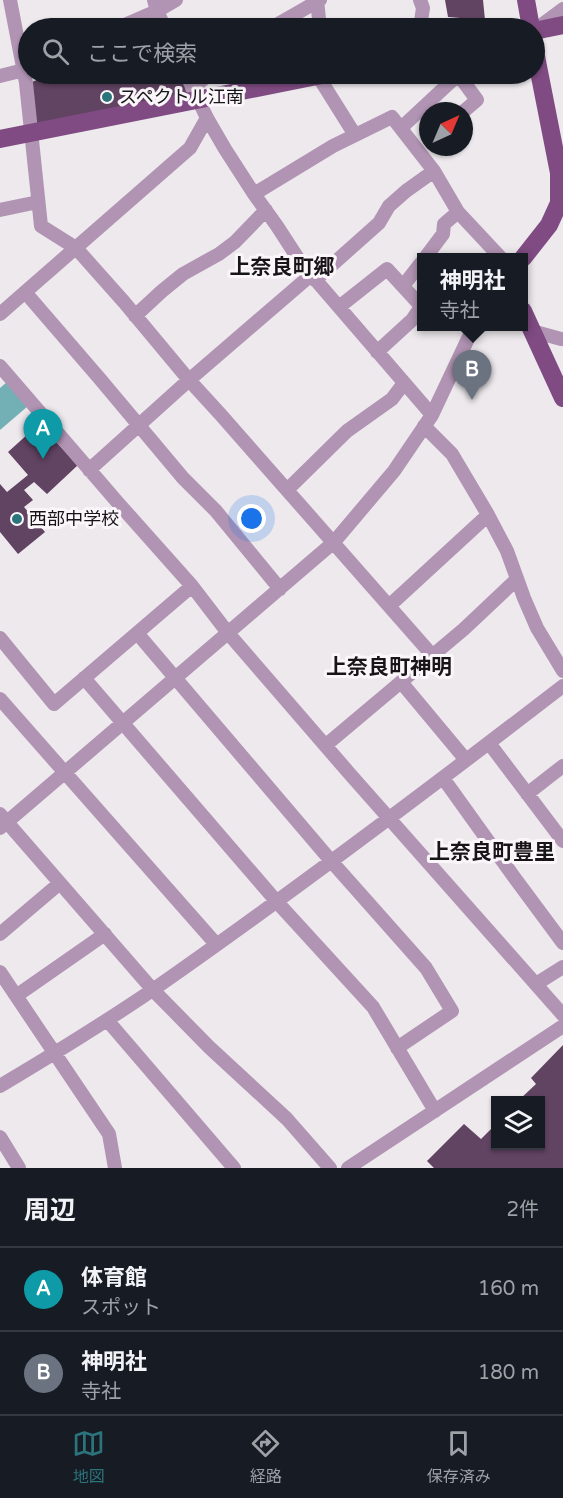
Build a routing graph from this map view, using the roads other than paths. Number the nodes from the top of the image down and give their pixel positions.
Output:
1 (10, 0) edge
2 (176, 0) edge
3 (318, 0) edge
4 (420, 0) edge
5 (526, 0) edge
6 (155, 5) edge
7 (563, 9) edge
8 (134, 18) edge
9 (289, 18) edge
10 (320, 18) edge
11 (422, 18) edge
12 (530, 18) edge
13 (545, 22) edge
14 (563, 26) edge
15 (545, 28) edge
16 (18, 35) edge
17 (18, 72) edge
18 (0, 76) edge
19 (27, 84) edge
20 (190, 84) edge
21 (202, 84) edge
22 (262, 84) edge
23 (327, 84) edge
24 (447, 84) edge
25 (465, 84) edge
26 (541, 84) edge
27 (195, 94) junction
28 (473, 103) edge
29 (207, 118) junction
30 (401, 128) junction
31 (31, 132) junction
32 (355, 135) junction
33 (0, 139) edge
34 (419, 143) edge
35 (428, 156) edge
36 (435, 171) junction
37 (254, 194) junction
38 (38, 202) junction
39 (561, 202) edge
40 (0, 210) edge
41 (266, 210) junction
42 (458, 212) junction
43 (76, 248) junction
44 (430, 253) edge
45 (496, 253) edge
46 (527, 253) edge
47 (417, 270) edge
48 (313, 278) junction
49 (403, 286) junction
50 (25, 292) junction
51 (417, 302) edge
52 (339, 307) junction
53 (417, 313) edge
54 (0, 314) edge
55 (135, 316) junction
56 (528, 322) edge
57 (472, 331) edge
58 (532, 331) junction
59 (562, 339) edge
60 (377, 352) junction
61 (546, 361) junction
62 (3, 374) edge
63 (189, 380) junction
64 (404, 383) junction
65 (563, 398) edge
66 (428, 421) junction
67 (138, 424) junction
68 (89, 470) junction
69 (286, 490) junction
70 (488, 515) junction
71 (334, 542) junction
72 (517, 579) junction
73 (192, 586) junction
74 (280, 589) junction
75 (389, 606) junction
76 (137, 633) junction
77 (228, 633) junction
78 (0, 638) edge
79 (432, 655) junction
80 (563, 671) edge
81 (84, 678) junction
82 (175, 679) junction
83 (401, 682) junction
84 (563, 686) edge
85 (0, 699) edge
86 (123, 723) junction
87 (489, 743) junction
88 (326, 745) junction
89 (466, 760) junction
90 (563, 766) edge
91 (65, 772) junction
92 (443, 778) junction
93 (527, 794) junction
94 (390, 819) junction
95 (2, 821) edge
96 (558, 825) edge
97 (563, 841) edge
98 (332, 862) junction
99 (60, 883) junction
100 (277, 902) junction
101 (6, 921) edge
102 (0, 934) edge
103 (105, 934) junction
104 (563, 943) edge
105 (216, 944) junction
106 (563, 967) edge
107 (0, 972) edge
108 (536, 984) junction
109 (153, 990) junction
110 (16, 996) junction
111 (563, 1015) edge
112 (107, 1020) junction
113 (563, 1026) edge
114 (397, 1048) junction
115 (54, 1053) junction
116 (0, 1086) edge
117 (435, 1111) junction
118 (0, 1137) edge
119 (19, 1168) edge
120 (116, 1168) edge
121 (234, 1168) edge
122 (330, 1168) edge
123 (348, 1168) edge

1 - 16 street
2 - 6 street
3 - 9 street
3 - 10 street
4 - 11 street
5 - 12 main road
6 - 8 street
7 - 13 street
14 - 15 main road
17 - 18 street
19 - 31 street
20 - 27 street
21 - 27 street
22 - 27 main road
23 - 32 street
24 - 30 street
25 - 28 street
26 - 39 main road
27 - 29 street
27 - 31 main road
29 - 37 street
29 - 43 street
30 - 32 street
30 - 34 street
31 - 33 main road
31 - 38 street
32 - 37 street
35 - 36 street
36 - 42 street
36 - 48 street
37 - 41 street
38 - 40 street
38 - 43 street
39 - 46 main road
41 - 48 street
41 - 55 street
42 - 44 street
42 - 45 street
43 - 50 street
43 - 55 street
47 - 49 street
48 - 52 street
48 - 63 street
49 - 51 street
49 - 52 street
50 - 54 street
50 - 67 street
52 - 60 street
53 - 60 street
55 - 63 street
56 - 58 main road
57 - 66 street
58 - 59 street
58 - 61 main road
59 - 61 street
60 - 64 street
61 - 65 main road
62 - 68 street
63 - 67 street
63 - 69 street
64 - 66 street
64 - 69 street
66 - 70 street
66 - 71 street
67 - 68 street
67 - 74 street
68 - 73 street
69 - 71 street
70 - 72 street
70 - 75 street
71 - 74 street
71 - 75 street
72 - 79 street
72 - 80 street
73 - 76 street
73 - 77 street
74 - 77 street
75 - 79 street
76 - 81 street
76 - 82 street
77 - 82 street
77 - 88 street
78 - 81 street
79 - 83 street
81 - 86 street
82 - 86 street
82 - 98 street
83 - 88 street
83 - 89 street
84 - 87 street
85 - 91 street
86 - 91 street
86 - 100 street
87 - 89 street
87 - 93 street
88 - 94 street
89 - 92 street
90 - 93 street
91 - 95 street
91 - 105 street
92 - 94 street
92 - 104 street
93 - 96 street
94 - 98 street
94 - 108 street
95 - 99 street
96 - 97 street
98 - 100 street
98 - 114 street
99 - 101 street
99 - 103 street
100 - 105 street
100 - 114 street
101 - 102 street
103 - 109 street
103 - 110 street
105 - 109 street
106 - 108 street
107 - 110 street
108 - 111 street
109 - 112 street
109 - 122 street
110 - 115 street
112 - 115 street
112 - 121 street
113 - 117 street
114 - 117 street
115 - 116 street
115 - 120 street
117 - 123 street
118 - 119 street

